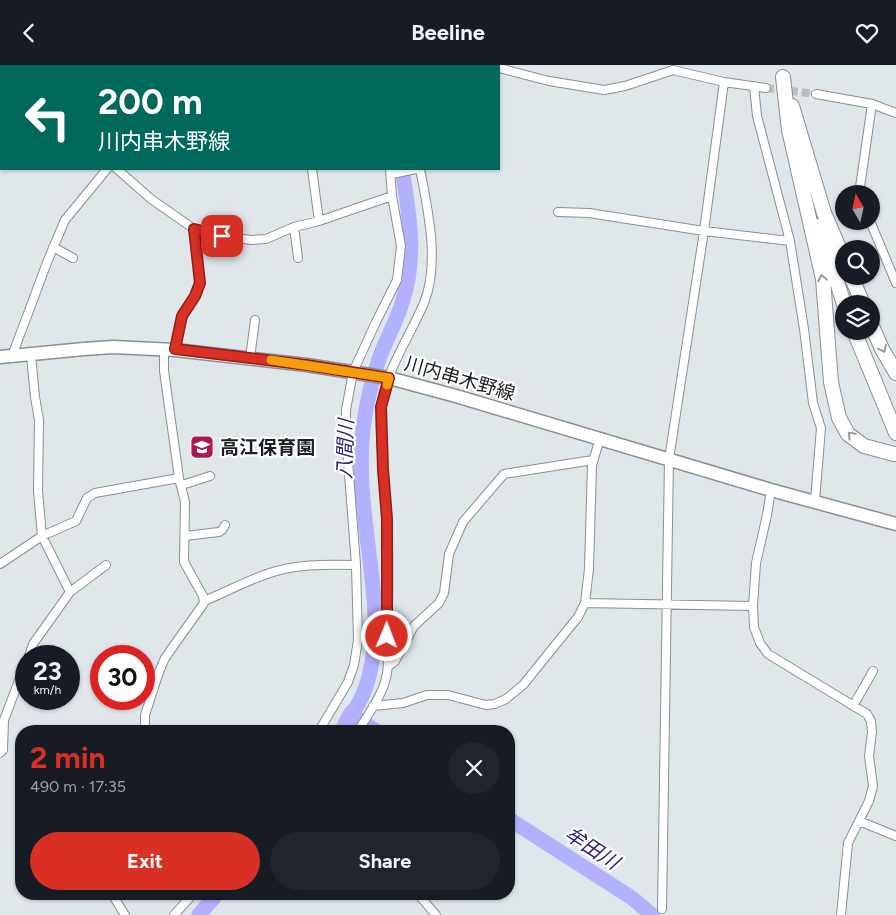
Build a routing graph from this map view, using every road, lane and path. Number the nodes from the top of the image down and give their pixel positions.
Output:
1 (674, 67) edge
2 (500, 68) edge
3 (782, 71) edge
4 (724, 82) junction
5 (754, 86) junction
6 (766, 88) tunnel mouth
7 (816, 94) tunnel mouth
8 (872, 104) junction
9 (896, 113) edge
10 (106, 170) edge
11 (118, 170) edge
12 (312, 170) edge
13 (409, 170) edge
14 (418, 170) edge
15 (391, 172) edge
16 (859, 185) edge
17 (392, 196) junction
18 (558, 212) dead end
19 (319, 221) junction
20 (294, 227) junction
21 (194, 229) junction
22 (874, 230) edge
23 (704, 231) junction
24 (836, 240) edge
25 (790, 241) junction
26 (53, 247) junction
27 (73, 258) dead end
28 (298, 258) dead end
29 (896, 283) edge
30 (841, 295) edge
31 (256, 321) dead end
32 (858, 340) edge
33 (878, 340) edge
34 (170, 349) junction
35 (31, 355) junction
36 (6, 357) edge
37 (250, 358) junction
38 (353, 372) junction
39 (896, 373) edge
40 (389, 378) junction
41 (896, 433) edge
42 (600, 438) junction
43 (894, 454) dead end
44 (669, 459) junction
45 (593, 461) junction
46 (210, 475) dead end
47 (180, 482) junction
48 (771, 490) junction
49 (815, 501) junction
50 (896, 524) edge
51 (225, 525) dead end
52 (42, 536) junction
53 (185, 536) junction
54 (0, 564) edge
55 (106, 565) dead end
56 (356, 565) junction
57 (70, 592) junction
58 (204, 601) junction
59 (585, 603) junction
60 (667, 605) junction
61 (753, 606) junction
62 (33, 645) edge
63 (389, 666) junction
64 (873, 671) dead end
65 (15, 691) edge
66 (373, 706) junction
67 (853, 706) junction
68 (145, 725) edge
69 (322, 725) edge
70 (362, 725) edge
71 (0, 753) edge
72 (859, 821) junction
73 (892, 831) edge
74 (896, 836) edge
75 (116, 900) edge
76 (188, 900) edge
77 (423, 900) edge
78 (662, 909) dead end
79 (125, 915) edge
80 (174, 915) edge
81 (436, 915) edge
82 (841, 915) edge

1 - 2 street
1 - 4 street
3 - 24 highway
3 - 30 highway
43 -> 3 highway
4 - 5 street
4 - 23 street
5 - 6 street
5 - 25 street
7 - 8 street
8 - 9 street
8 - 16 street
10 - 26 street
11 - 21 street
12 - 19 street
13 - 15 street
14 - 40 street
15 - 17 street
17 - 19 street
17 - 38 street
18 - 23 street
19 - 20 street
20 - 21 street
20 - 28 street
21 - 34 street
22 - 29 street
23 - 25 street
23 - 44 street
25 - 49 street
26 - 27 street
26 - 36 street
31 - 37 street
32 - 41 highway
33 -> 39 highway
34 - 35 main road, 川内串木野線
34 - 37 main road, 川内串木野線
34 - 47 street
35 - 36 main road, 川内串木野線
35 - 52 street
37 - 38 main road, 川内串木野線
38 - 40 main road, 川内串木野線
38 - 56 street
40 - 42 main road, 川内串木野線
40 - 63 street
42 - 44 main road, 川内串木野線
42 - 45 street
44 - 48 main road, 川内串木野線
44 - 60 street
45 - 59 street
45 - 63 street
46 - 47 street
47 - 52 street
47 - 53 street
48 - 49 main road, 川内串木野線
48 - 61 street
49 - 50 main road, 川内串木野線
51 - 53 street
52 - 54 street
52 - 57 street
53 - 58 street
55 - 57 street
56 - 58 street
56 - 69 street
57 - 62 street
58 - 68 street
59 - 60 street
59 - 66 street
60 - 61 street
60 - 78 street
61 - 67 street
63 - 66 street
64 - 67 street
65 - 71 street
66 - 70 street
67 - 72 street
72 - 73 street
72 - 82 street
73 - 74 street
75 - 79 street
76 - 80 street
77 - 81 street

